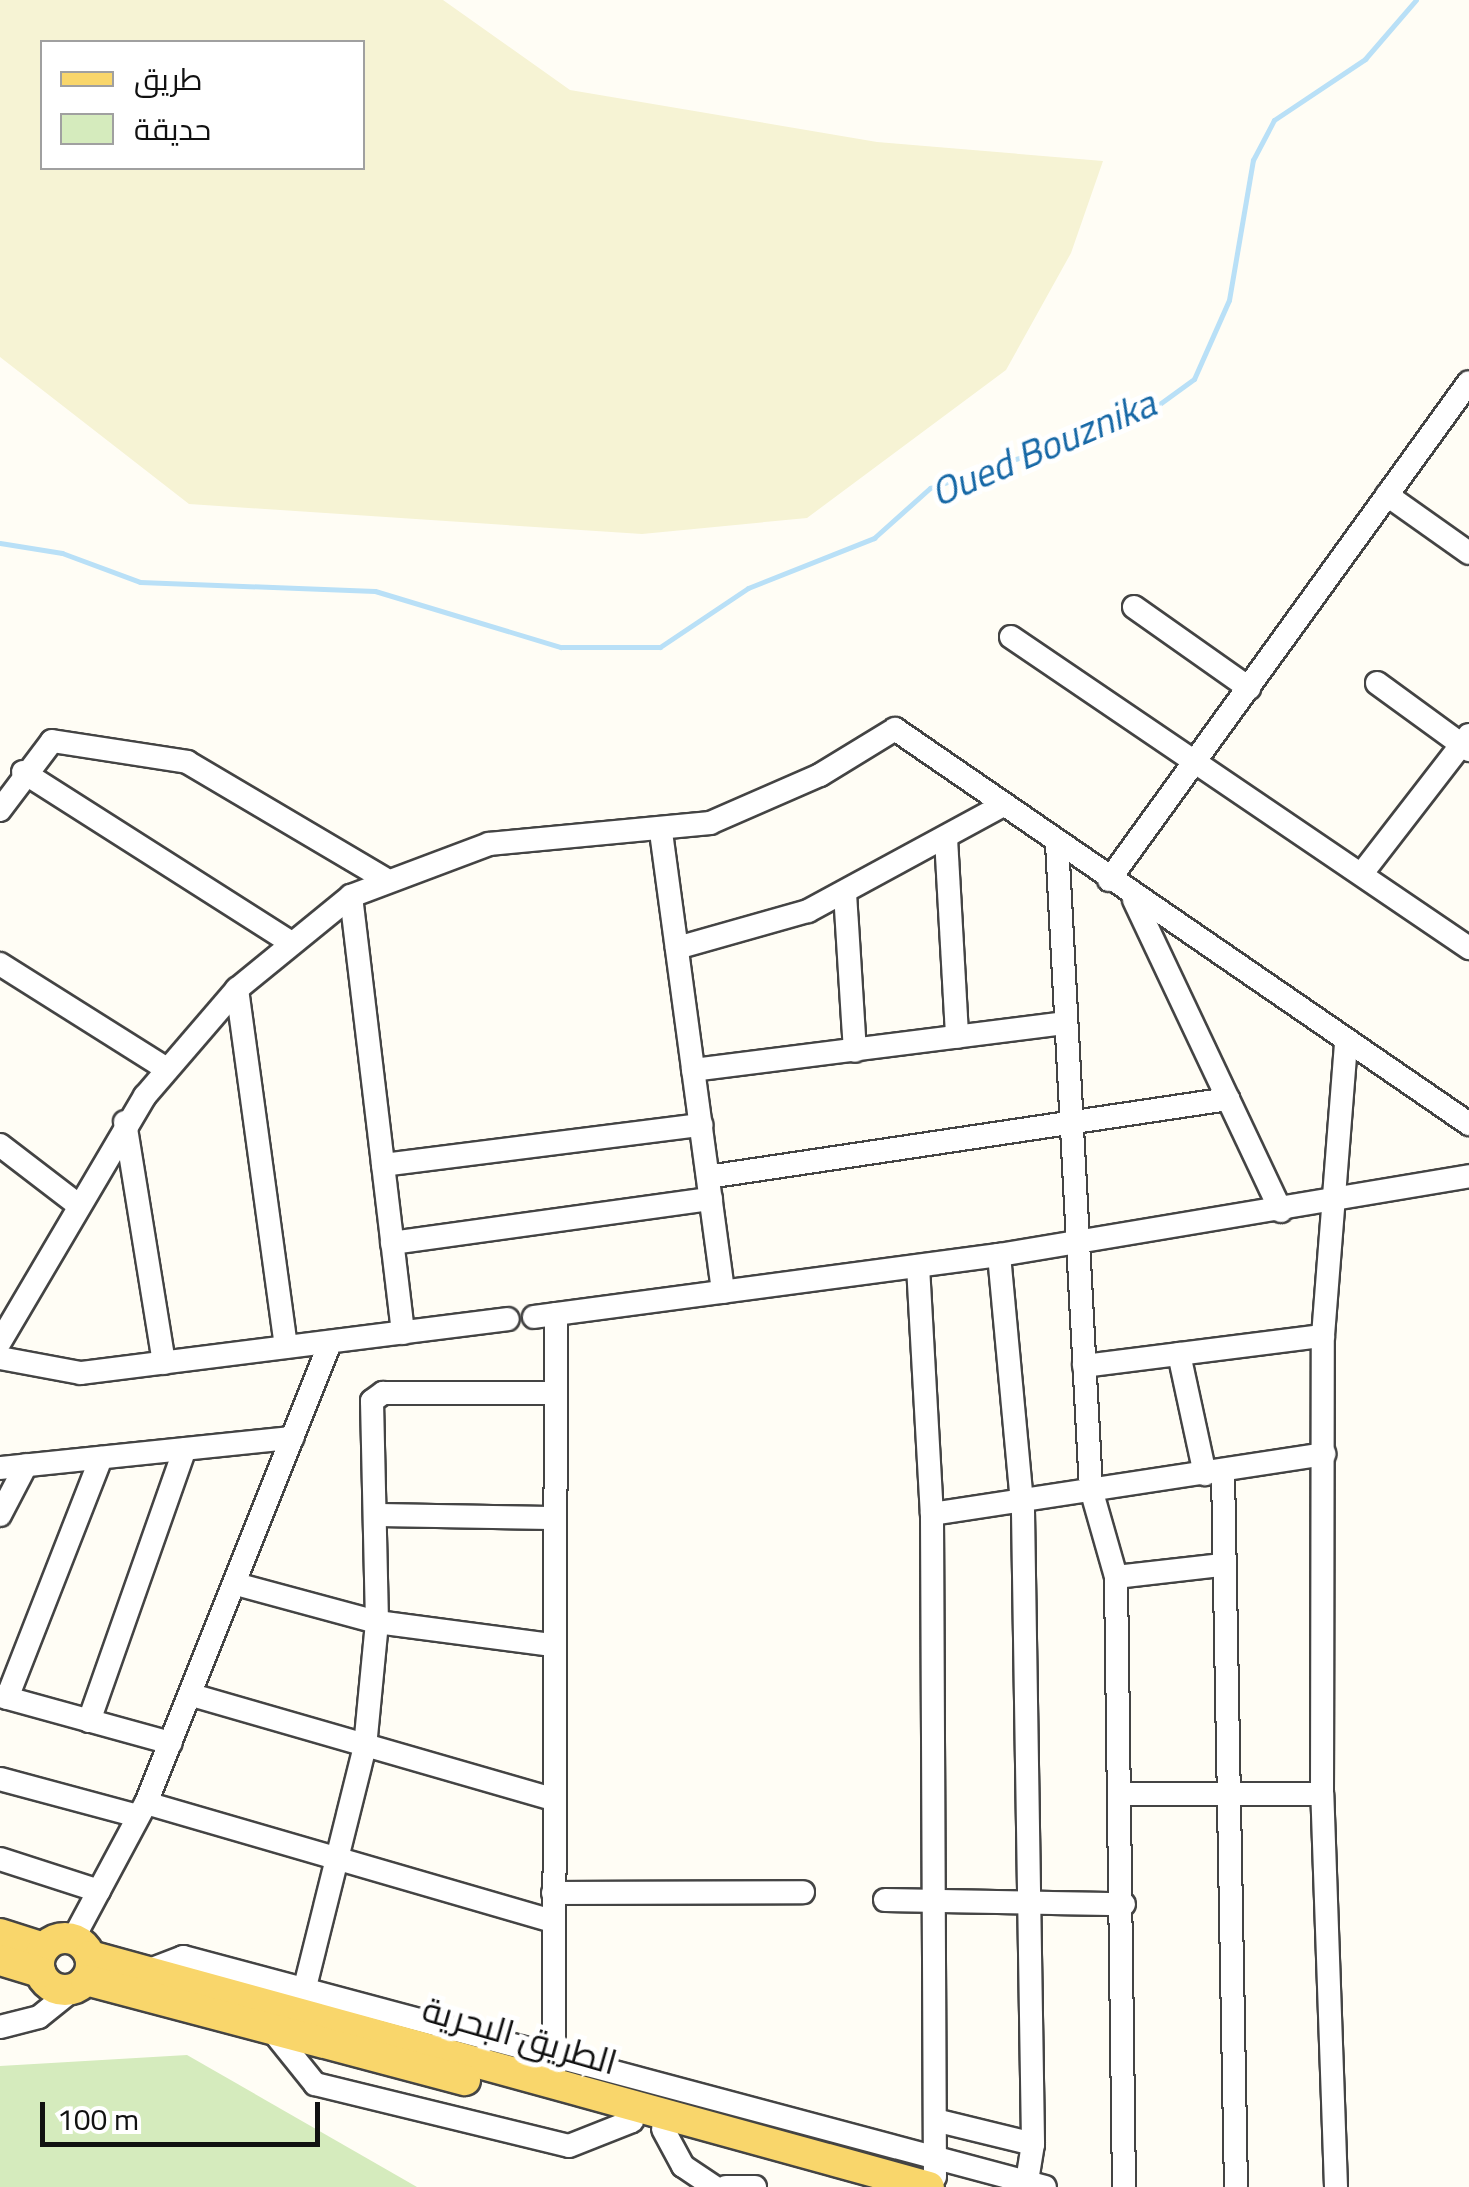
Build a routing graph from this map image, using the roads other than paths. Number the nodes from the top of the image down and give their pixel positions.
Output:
1 (1469, 382) edge
2 (1387, 495) junction
3 (1469, 553) edge
4 (1134, 607) dead end
5 (1011, 637) dead end
6 (1377, 682) dead end
7 (1248, 688) junction
8 (1467, 743) edge
9 (1198, 759) junction
10 (23, 772) junction
11 (1003, 805) junction
12 (0, 810) edge
13 (661, 832) junction
14 (946, 838) junction
15 (1057, 844) junction
16 (1363, 872) junction
17 (382, 878) junction
18 (1108, 880) junction
19 (845, 893) junction
20 (351, 896) junction
21 (1132, 897) junction
22 (290, 942) junction
23 (677, 948) junction
24 (1469, 948) edge
25 (0, 964) edge
26 (237, 990) junction
27 (1062, 1023) junction
28 (957, 1037) junction
29 (1346, 1046) junction
30 (855, 1051) junction
31 (166, 1069) junction
32 (693, 1070) junction
33 (1228, 1098) junction
34 (125, 1122) junction
35 (1469, 1124) edge
36 (701, 1125) junction
37 (1069, 1125) junction
38 (0, 1145) edge
39 (383, 1165) junction
40 (1469, 1176) edge
41 (709, 1188) junction
42 (1333, 1203) junction
43 (77, 1204) junction
44 (1282, 1211) junction
45 (392, 1243) junction
46 (1075, 1244) junction
47 (998, 1255) junction
48 (918, 1266) junction
49 (723, 1292) junction
50 (508, 1319) dead end
51 (403, 1332) junction
52 (1323, 1336) junction
53 (0, 1342) edge
54 (330, 1342) junction
55 (286, 1347) junction
56 (1179, 1354) junction
57 (0, 1358) edge
58 (164, 1363) junction
59 (1084, 1366) junction
60 (555, 1393) junction
61 (292, 1438) junction
62 (185, 1449) junction
63 (1324, 1454) junction
64 (101, 1458) junction
65 (26, 1465) junction
66 (0, 1468) edge
67 (1214, 1474) junction
68 (1090, 1489) junction
69 (1022, 1500) junction
70 (376, 1514) junction
71 (932, 1514) junction
72 (0, 1515) edge
73 (553, 1518) junction
74 (1222, 1565) junction
75 (1116, 1577) junction
76 (236, 1584) junction
77 (377, 1622) junction
78 (552, 1645) junction
79 (192, 1695) junction
80 (4, 1696) edge
81 (89, 1720) junction
82 (171, 1743) junction
83 (365, 1747) junction
84 (0, 1779) edge
85 (1125, 1794) junction
86 (1224, 1794) junction
87 (1322, 1794) junction
88 (552, 1799) junction
89 (142, 1810) junction
90 (0, 1859) edge
91 (336, 1861) junction
92 (99, 1891) junction
93 (803, 1892) dead end
94 (552, 1894) junction
95 (884, 1900) dead end
96 (938, 1900) junction
97 (1028, 1902) junction
98 (1124, 1904) junction
99 (553, 1920) junction
100 (0, 1934) edge
101 (0, 1960) edge
102 (62, 1972) junction
103 (301, 2001) junction
104 (0, 2027) edge
105 (270, 2028) junction
106 (554, 2071) junction
107 (632, 2121) junction
108 (939, 2121) junction
109 (662, 2129) junction
110 (1032, 2144) junction
111 (926, 2181) edge
112 (1032, 2186) edge
113 (714, 2187) edge
114 (726, 2187) edge
115 (755, 2187) edge
116 (876, 2187) edge
117 (1124, 2187) edge
118 (1236, 2187) edge
119 (1336, 2187) edge

1 - 2 street
2 - 3 street
2 - 7 street
4 - 7 street
5 - 9 street
6 - 8 street
7 - 9 street
8 - 16 street
9 - 16 street
9 - 18 street
10 - 12 street
10 - 17 street
10 - 22 street
11 - 13 street
11 - 14 street
11 - 15 street
13 - 17 street
13 - 23 street
14 - 19 street
14 - 28 street
15 - 18 street
15 - 27 street
16 - 24 street
17 - 20 street
18 - 21 street
19 - 23 street
19 - 30 street
20 - 22 street
20 - 39 street
21 - 29 street
21 - 33 street
22 - 26 street
23 - 32 street
25 - 31 street
26 - 31 street
26 - 55 street
27 - 28 street
27 - 37 street
28 - 30 street
29 - 35 street
29 - 42 street
30 - 32 street
31 - 34 street
32 - 36 street
33 - 37 street
33 - 44 street
34 - 43 street
34 - 58 street
36 - 39 street
36 - 41 street
37 - 41 street
37 - 46 street
38 - 43 street
39 - 45 street
40 - 42 street
41 - 45 street
41 - 49 street
42 - 44 street
42 - 52 street
43 - 53 street
44 - 46 street
45 - 51 street
46 - 47 street
46 - 59 street
47 - 48 street
47 - 69 street
48 - 49 street
48 - 71 street
49 - 60 street
50 - 51 street
51 - 54 street
52 - 56 street
52 - 63 street
54 - 55 street
54 - 61 street
55 - 58 street
56 - 59 street
56 - 67 street
57 - 58 street
59 - 68 street
60 - 70 street
60 - 73 street
61 - 62 street
61 - 76 street
62 - 64 street
62 - 81 street
63 - 67 street
63 - 87 street
64 - 65 street
64 - 80 street
65 - 66 street
65 - 72 street
67 - 68 street
67 - 74 street
68 - 69 street
68 - 75 street
69 - 71 street
69 - 97 street
70 - 73 street
70 - 77 street
71 - 96 street
73 - 78 street
74 - 75 street
74 - 86 street
75 - 85 street
76 - 77 street
76 - 79 street
77 - 78 street
77 - 83 street
78 - 88 street
79 - 82 street
79 - 83 street
80 - 81 street
81 - 82 street
82 - 89 street
83 - 88 street
83 - 91 street
84 - 89 street
85 - 86 street
85 - 98 street
86 - 87 street
86 - 118 street
87 - 119 street
88 - 94 street
89 - 91 street
89 - 92 street
90 - 92 street
91 - 99 street
91 - 103 street
92 - 102 street
93 - 94 street
94 - 99 street
95 - 96 street
96 - 97 street
96 - 108 street
97 - 98 street
97 - 110 street
98 - 117 street
99 - 106 street
100 - 102 main road, الطريق البحرية
101 - 102 main road, الطريق البحرية
102 - 103 main road, الطريق البحرية
102 - 104 street
102 - 105 main road, الطريق البحرية
103 - 106 main road, الطريق البحرية
105 - 107 main road, الطريق البحرية
105 - 107 street
106 - 111 main road, الطريق البحرية
107 - 109 main road, الطريق البحرية
108 - 110 street
108 - 111 street
109 - 113 street
109 - 116 main road, الطريق البحرية
110 - 112 street
111 - 112 street
114 - 115 street

